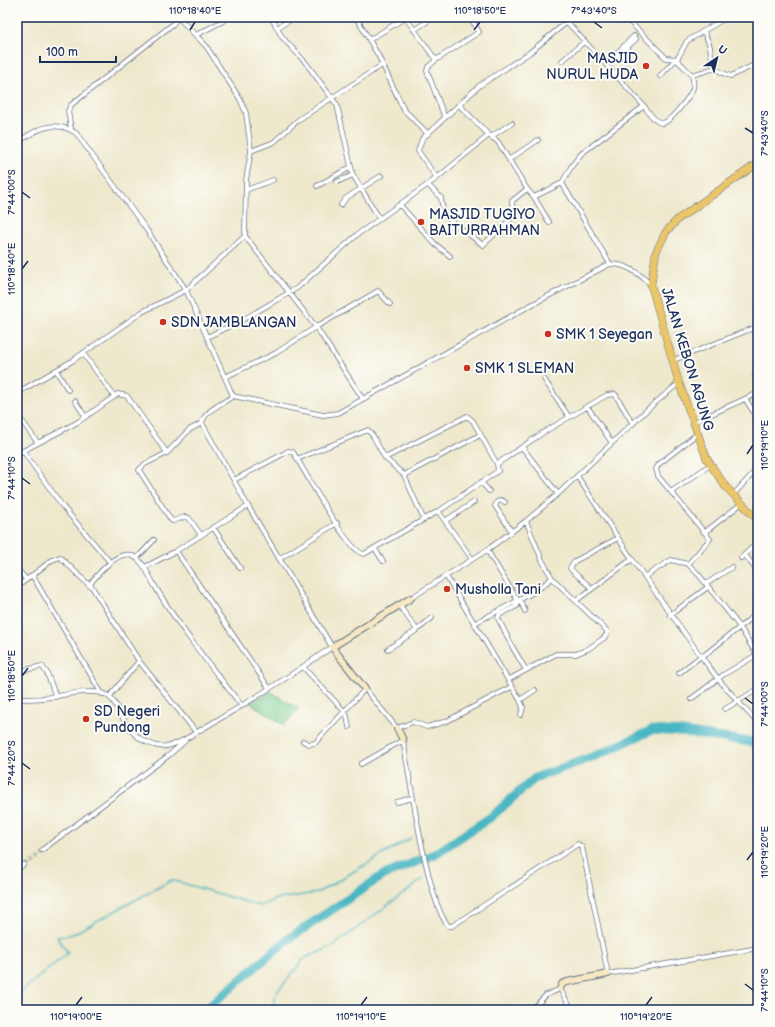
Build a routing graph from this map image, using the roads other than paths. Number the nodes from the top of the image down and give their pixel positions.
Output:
1 (178, 17) edge
2 (271, 17) edge
3 (295, 17) edge
4 (356, 17) edge
5 (434, 17) edge
6 (470, 17) edge
7 (573, 17) edge
8 (625, 17) edge
9 (727, 17) edge
10 (405, 18) edge
11 (223, 21) dead end
12 (568, 22) junction
13 (277, 28) junction
14 (414, 30) junction
15 (704, 32) junction
16 (196, 35) junction
17 (635, 37) dead end
18 (369, 40) junction
19 (585, 42) junction
20 (676, 59) junction
21 (436, 60) junction
22 (562, 61) dead end
23 (758, 63) edge
24 (606, 64) junction
25 (382, 65) junction
26 (715, 68) junction
27 (660, 76) dead end
28 (692, 76) junction
29 (332, 98) junction
30 (459, 105) junction
31 (644, 106) junction
32 (445, 118) junction
33 (512, 123) dead end
34 (71, 129) junction
35 (428, 134) junction
36 (490, 135) junction
37 (538, 140) dead end
38 (17, 143) edge
39 (251, 151) junction
40 (510, 159) junction
41 (758, 163) edge
42 (351, 167) junction
43 (353, 175) junction
44 (381, 176) dead end
45 (437, 178) junction
46 (273, 180) dead end
47 (337, 182) dead end
48 (562, 183) junction
49 (318, 186) dead end
50 (428, 186) junction
51 (361, 189) junction
52 (527, 189) junction
53 (246, 190) junction
54 (534, 197) junction
55 (341, 205) dead end
56 (400, 205) junction
57 (379, 218) junction
58 (549, 222) dead end
59 (245, 236) junction
60 (450, 256) dead end
61 (610, 264) junction
62 (651, 285) junction
63 (186, 290) junction
64 (289, 292) junction
65 (390, 304) dead end
66 (316, 327) junction
67 (758, 328) edge
68 (207, 337) junction
69 (83, 353) junction
70 (674, 360) junction
71 (56, 370) junction
72 (758, 373) edge
73 (225, 377) junction
74 (544, 379) dead end
75 (679, 383) junction
76 (758, 386) edge
77 (68, 390) dead end
78 (17, 394) edge
79 (758, 394) edge
80 (114, 396) junction
81 (233, 396) junction
82 (363, 399) junction
83 (746, 400) junction
84 (75, 401) dead end
85 (587, 406) junction
86 (17, 414) edge
87 (86, 416) junction
88 (569, 417) junction
89 (758, 419) edge
90 (694, 422) junction
91 (202, 423) junction
92 (633, 424) junction
93 (697, 434) junction
94 (480, 435) junction
95 (38, 443) junction
96 (612, 443) junction
97 (522, 447) junction
98 (23, 451) junction
99 (167, 453) junction
100 (17, 454) edge
101 (385, 458) junction
102 (297, 459) junction
103 (497, 464) junction
104 (710, 465) junction
105 (758, 468) edge
106 (404, 475) junction
107 (577, 476) junction
108 (234, 480) junction
109 (481, 482) junction
110 (489, 491) dead end
111 (671, 492) junction
112 (558, 494) junction
113 (733, 495) junction
114 (474, 502) dead end
115 (505, 502) dead end
116 (741, 504) junction
117 (248, 506) junction
118 (438, 511) junction
119 (424, 520) junction
120 (758, 520) edge
121 (445, 521) junction
122 (526, 521) junction
123 (337, 523) junction
124 (213, 528) junction
125 (512, 532) junction
126 (705, 532) junction
127 (201, 535) junction
128 (618, 538) junction
129 (154, 540) dead end
130 (758, 542) edge
131 (375, 549) junction
132 (176, 550) junction
133 (487, 550) junction
134 (745, 555) junction
135 (137, 558) junction
136 (741, 558) dead end
137 (279, 559) junction
138 (472, 559) junction
139 (632, 559) junction
140 (383, 561) dead end
141 (110, 562) junction
142 (688, 564) junction
143 (144, 567) junction
144 (732, 567) dead end
145 (240, 568) dead end
146 (17, 569) edge
147 (758, 572) edge
148 (32, 575) junction
149 (446, 576) junction
150 (644, 577) junction
151 (552, 578) junction
152 (26, 579) junction
153 (90, 586) junction
154 (707, 586) junction
155 (17, 587) edge
156 (592, 589) junction
157 (411, 598) joint
158 (519, 600) junction
159 (577, 600) junction
160 (398, 605) junction
161 (525, 611) dead end
162 (758, 613) edge
163 (670, 615) junction
164 (432, 618) dead end
165 (475, 623) junction
166 (740, 627) junction
167 (416, 630) junction
168 (332, 647) junction
169 (388, 649) dead end
170 (758, 655) edge
171 (701, 656) junction
172 (139, 661) junction
173 (303, 667) junction
174 (526, 670) junction
175 (17, 671) edge
176 (679, 673) dead end
177 (718, 678) junction
178 (508, 680) junction
179 (512, 686) junction
180 (269, 688) junction
181 (365, 689) junction
182 (758, 689) edge
183 (535, 690) dead end
184 (102, 694) junction
185 (56, 697) junction
186 (109, 697) junction
187 (17, 698) edge
188 (691, 699) dead end
189 (520, 700) junction
190 (738, 701) junction
191 (242, 706) junction
192 (725, 709) dead end
193 (344, 710) junction
194 (521, 715) dead end
195 (754, 720) dead end
196 (349, 727) dead end
197 (397, 728) junction
198 (196, 732) junction
199 (188, 738) junction
200 (403, 740) junction
201 (303, 741) dead end
202 (361, 764) dead end
203 (413, 798) junction
204 (397, 802) dead end
205 (42, 850) tunnel mouth
206 (24, 864) tunnel mouth
207 (17, 870) edge
208 (758, 948) edge
209 (608, 974) junction
210 (560, 989) junction
211 (532, 1010) edge
212 (572, 1010) edge

1 - 16 street
1 - 34 street
2 - 13 street
3 - 13 street
4 - 18 street
5 - 14 street
6 - 21 street
7 - 12 street
8 - 20 street
9 - 15 street
10 - 14 street
10 - 18 street
11 - 16 street
12 - 19 street
12 - 30 street
13 - 29 street
14 - 21 street
15 - 20 street
15 - 26 street
16 - 39 street
17 - 24 street
18 - 25 street
19 - 22 street
19 - 24 street
20 - 27 street
20 - 28 street
21 - 32 street
23 - 26 street
24 - 31 street
25 - 29 street
25 - 35 street
26 - 28 street
28 - 31 street
29 - 39 street
29 - 42 street
30 - 32 street
30 - 36 street
31 - 48 street
32 - 35 street
33 - 36 street
34 - 38 street
34 - 63 street
35 - 45 street
36 - 40 street
36 - 45 street
37 - 40 street
39 - 53 street
40 - 52 street
41 - 62 main road, JALAN KEBON AGUNG
42 - 43 street
42 - 49 street
43 - 47 street
43 - 51 street
44 - 51 street
45 - 50 street
46 - 53 street
48 - 54 street
48 - 61 street
50 - 52 street
50 - 56 street
51 - 55 street
51 - 57 street
52 - 54 street
53 - 59 street
54 - 58 street
56 - 57 street
56 - 60 street
57 - 64 street
59 - 63 street
59 - 64 street
61 - 62 street
61 - 82 street
62 - 70 main road, JALAN KEBON AGUNG
63 - 68 street
63 - 69 street
64 - 66 street
64 - 68 street
65 - 66 street
66 - 73 street
66 - 82 street
67 - 70 street
68 - 73 street
69 - 71 street
69 - 80 street
70 - 75 main road, JALAN KEBON AGUNG
71 - 77 street
71 - 78 street
72 - 76 street
73 - 81 street
74 - 88 street
75 - 90 main road, JALAN KEBON AGUNG
75 - 92 street
79 - 83 street
80 - 87 street
80 - 99 street
81 - 82 street
81 - 91 street
83 - 89 street
83 - 90 street
84 - 87 street
85 - 88 street
85 - 92 street
85 - 96 street
86 - 95 street
87 - 95 street
88 - 97 street
90 - 93 main road, JALAN KEBON AGUNG
91 - 99 street
91 - 108 street
92 - 96 street
93 - 104 main road, JALAN KEBON AGUNG
93 - 111 street
94 - 101 street
94 - 103 street
94 - 106 street
95 - 98 street
96 - 107 street
97 - 103 street
97 - 112 street
98 - 100 street
98 - 141 street
99 - 127 street
101 - 102 street
101 - 106 street
102 - 108 street
102 - 123 street
103 - 109 street
104 - 111 street
104 - 113 main road, JALAN KEBON AGUNG
105 - 113 street
106 - 119 street
107 - 112 street
107 - 128 street
108 - 117 street
109 - 110 street
109 - 118 street
111 - 126 street
112 - 122 street
113 - 116 main road, JALAN KEBON AGUNG
114 - 121 street
115 - 125 street
116 - 120 main road, JALAN KEBON AGUNG
116 - 126 street
117 - 124 street
117 - 137 street
118 - 119 street
118 - 121 street
119 - 131 street
121 - 138 street
122 - 125 street
122 - 151 street
123 - 131 street
123 - 137 street
124 - 127 street
124 - 145 street
125 - 133 street
126 - 142 street
127 - 132 street
128 - 139 street
128 - 156 street
129 - 135 street
130 - 134 street
131 - 140 street
132 - 143 street
132 - 180 street
133 - 138 street
133 - 158 street
134 - 136 street
134 - 147 street
135 - 141 street
135 - 143 street
137 - 168 street
138 - 149 street
139 - 150 street
139 - 156 street
141 - 153 street
142 - 150 street
142 - 154 street
143 - 191 street
144 - 154 street
146 - 152 street
148 - 152 street
148 - 153 street
148 - 184 street
149 - 157 street
149 - 165 street
150 - 163 street
151 - 158 street
151 - 159 street
152 - 155 street
153 - 172 street
154 - 163 street
154 - 166 street
156 - 159 street
157 - 160 street
158 - 161 street
158 - 165 street
158 - 174 street
159 - 174 street
160 - 167 street
160 - 168 street
162 - 166 street
163 - 171 street
164 - 167 street
165 - 178 street
166 - 170 street
166 - 171 street
167 - 169 street
168 - 173 street
168 - 181 street
170 - 177 street
171 - 176 street
171 - 177 street
172 - 186 street
172 - 198 street
173 - 180 street
173 - 193 street
174 - 178 street
175 - 185 street
177 - 188 street
177 - 190 street
178 - 179 street
179 - 189 street
179 - 197 street
180 - 191 street
181 - 193 street
181 - 197 street
182 - 190 street
183 - 189 street
184 - 185 street
184 - 186 street
185 - 187 street
186 - 199 street
189 - 194 street
190 - 192 street
190 - 195 street
191 - 198 street
193 - 196 street
193 - 201 street
197 - 200 street
198 - 199 street
199 - 205 street
200 - 202 street
200 - 203 street
203 - 204 street
203 - 209 street
206 - 207 street
208 - 209 street
209 - 210 street
210 - 211 street
210 - 212 street

